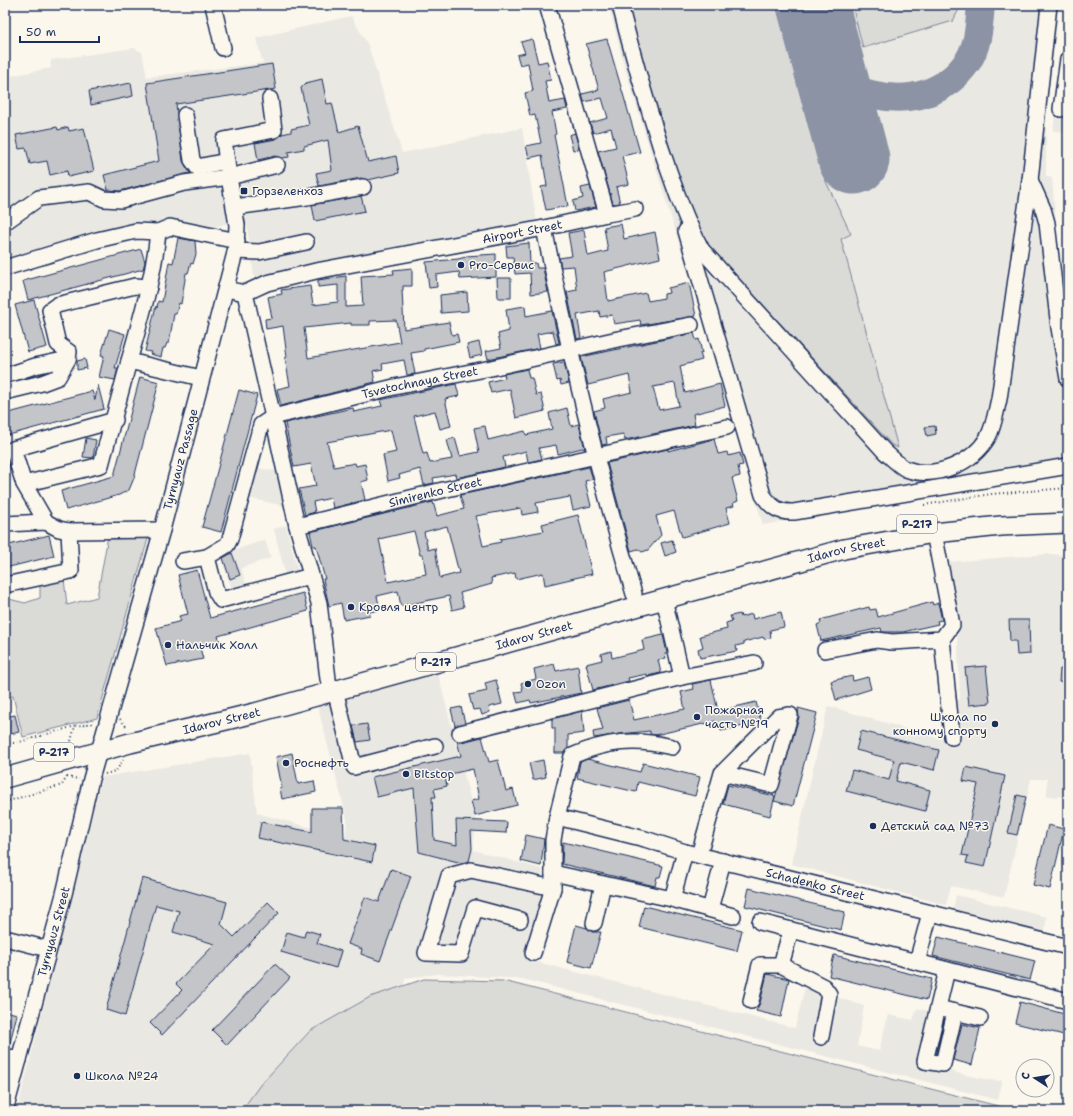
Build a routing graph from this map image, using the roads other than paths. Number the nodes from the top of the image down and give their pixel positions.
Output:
1 (213, 5) edge
2 (547, 5) edge
3 (620, 5) edge
4 (1049, 5) edge
5 (224, 48) dead end
6 (1068, 59) edge
7 (270, 99) dead end
8 (1061, 109) dead end
9 (184, 115) dead end
10 (227, 161) junction
11 (277, 165) dead end
12 (229, 177) junction
13 (1030, 180) junction
14 (363, 187) dead end
15 (235, 207) junction
16 (635, 210) dead end
17 (607, 214) junction
18 (686, 218) junction
19 (5, 222) edge
20 (544, 228) junction
21 (158, 232) junction
22 (306, 242) dead end
23 (236, 246) junction
24 (5, 268) edge
25 (149, 287) junction
26 (226, 289) junction
27 (245, 293) junction
28 (690, 325) dead end
29 (569, 349) junction
30 (68, 359) junction
31 (129, 361) junction
32 (5, 376) edge
33 (201, 378) junction
34 (1068, 379) edge
35 (5, 392) edge
36 (273, 417) junction
37 (115, 420) junction
38 (727, 427) dead end
39 (594, 456) junction
40 (1068, 466) edge
41 (24, 484) junction
42 (1068, 511) edge
43 (46, 522) junction
44 (1068, 522) edge
45 (5, 524) edge
46 (297, 526) junction
47 (69, 530) junction
48 (162, 530) junction
49 (934, 533) junction
50 (207, 557) junction
51 (183, 561) dead end
52 (311, 576) junction
53 (5, 585) edge
54 (634, 594) junction
55 (664, 599) junction
56 (942, 639) junction
57 (825, 650) dead end
58 (754, 663) dead end
59 (682, 677) junction
60 (332, 685) junction
61 (460, 733) dead end
62 (100, 737) junction
63 (952, 737) dead end
64 (435, 746) dead end
65 (672, 747) dead end
66 (5, 764) edge
67 (722, 773) junction
68 (5, 778) edge
69 (560, 817) junction
70 (692, 853) junction
71 (723, 861) junction
72 (553, 873) junction
73 (603, 884) junction
74 (552, 888) junction
75 (672, 899) junction
76 (710, 909) junction
77 (930, 913) junction
78 (733, 916) dead end
79 (520, 920) dead end
80 (760, 922) dead end
81 (594, 923) dead end
82 (790, 930) junction
83 (5, 938) edge
84 (1068, 947) edge
85 (48, 949) junction
86 (533, 953) dead end
87 (917, 962) junction
88 (780, 965) junction
89 (947, 970) junction
90 (751, 1001) dead end
91 (1068, 1001) edge
92 (938, 1008) junction
93 (955, 1012) junction
94 (980, 1018) dead end
95 (821, 1038) dead end
96 (12, 1058) edge
97 (6, 1111) edge

1 - 5 street
2 - 17 street
3 - 18 street
4 - 13 street
6 - 8 street
7 - 10 street, Tyrnyauz Passage
9 - 10 street
10 - 12 street, Tyrnyauz Passage
11 - 12 street
12 - 15 street, Tyrnyauz Passage
12 - 19 street
13 - 18 street
13 - 34 street
14 - 15 street
15 - 23 street, Tyrnyauz Passage
16 - 17 street, Airport Street
17 - 20 street, Airport Street
18 - 40 street
20 - 27 street, Airport Street
20 - 29 street
21 - 23 street
21 - 24 street
21 - 25 street
22 - 23 street
23 - 26 street, Tyrnyauz Passage
25 - 30 street
25 - 31 street
26 - 27 street
26 - 33 street, Tyrnyauz Passage
27 - 36 street
28 - 29 street, Tsvetochnaya Street
29 - 36 street, Tsvetochnaya Street
29 - 39 street
30 - 32 street
30 - 35 street
31 - 33 street
31 - 37 street
33 - 48 street, Tyrnyauz Passage
36 - 46 street
36 - 50 street
37 - 41 street
37 - 41 street
38 - 39 street, Simirenko Street
39 - 46 street, Simirenko Street
39 - 54 street
41 - 43 street
42 - 54 main road, Idarov Street / Р-217
43 - 45 street
43 - 47 street
44 - 49 main road, Idarov Street / Р-217
46 - 52 street
47 - 48 street
47 - 53 street
48 - 62 street, Tyrnyauz Passage
49 - 55 main road, Idarov Street / Р-217
49 - 56 street
50 - 51 street
50 - 52 street
52 - 60 street
54 - 60 main road, Idarov Street / Р-217
55 - 59 street
55 - 60 main road, Idarov Street / Р-217
56 - 57 street
56 - 63 street
58 - 59 street
59 - 61 street
60 - 62 main road, Idarov Street / Р-217
60 - 64 street
62 - 66 main road, Idarov Street / Р-217
62 - 68 main road, Idarov Street / Р-217
62 - 85 street, Tyrnyauz Street
65 - 69 street
67 - 67 street
67 - 70 street
69 - 70 street, Schadenko Street
69 - 72 street
70 - 71 street, Schadenko Street
70 - 75 street
71 - 76 street
71 - 77 street, Schadenko Street
72 - 73 street
72 - 74 street
73 - 75 street
73 - 81 street
74 - 79 street
74 - 86 street
75 - 76 street
76 - 78 street
77 - 84 street, Schadenko Street
77 - 87 street
80 - 82 street
82 - 87 street
82 - 88 street
83 - 85 street
85 - 96 street, Tyrnyauz Street
87 - 89 street
88 - 90 street
88 - 95 street
89 - 91 street
89 - 92 street
92 - 93 street
92 - 93 street
93 - 94 street
96 - 97 street, Tyrnyauz Street

